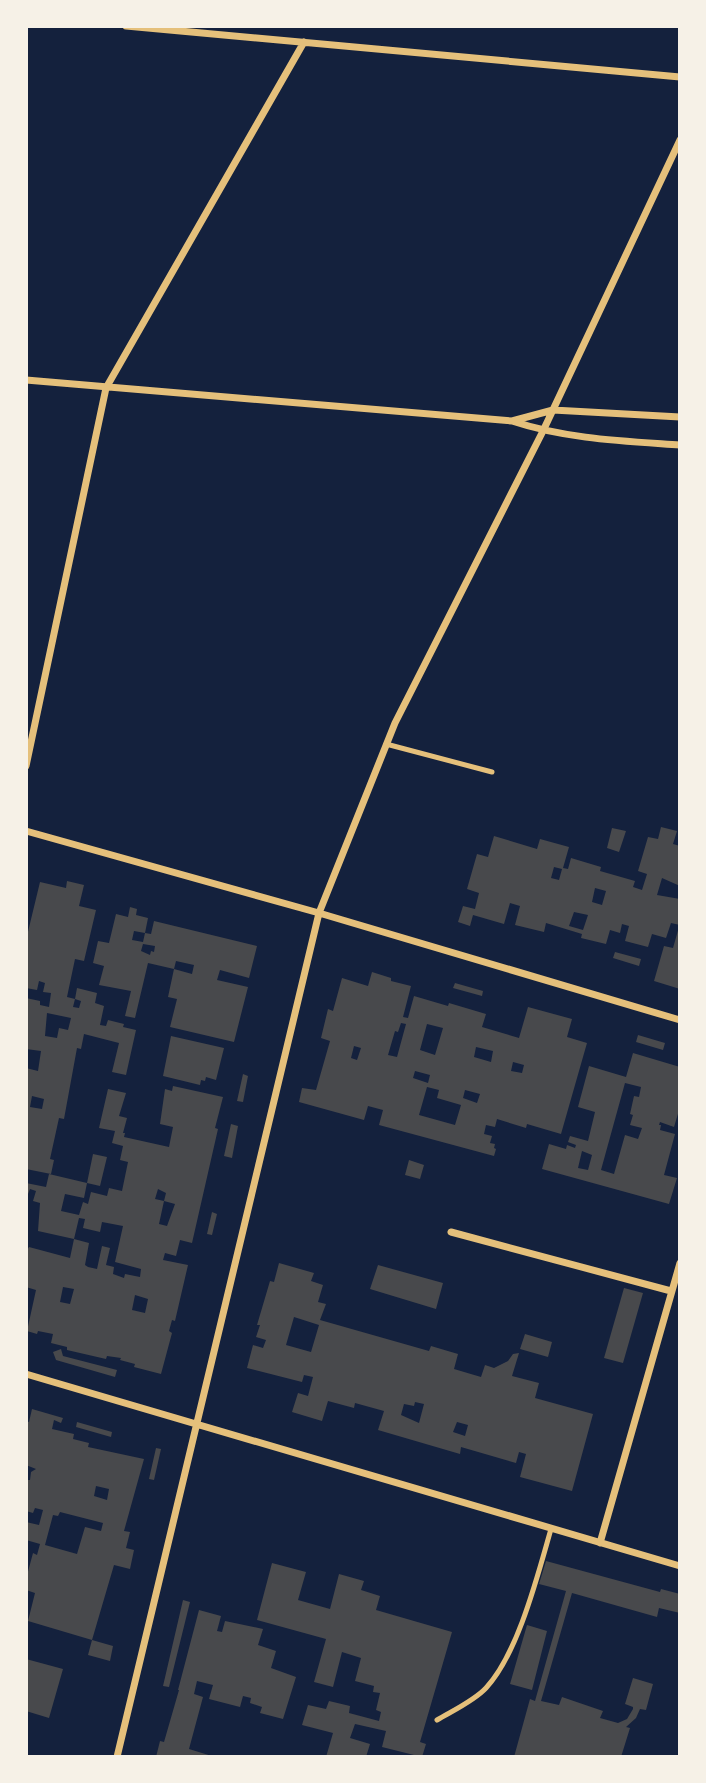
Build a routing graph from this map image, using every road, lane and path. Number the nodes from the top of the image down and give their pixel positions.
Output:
1 (126, 26) edge
2 (304, 42) junction
3 (680, 77) edge
4 (680, 140) edge
5 (26, 380) edge
6 (106, 387) junction
7 (553, 410) junction
8 (680, 417) edge
9 (512, 421) junction
10 (543, 431) junction
11 (680, 445) edge
12 (386, 744) junction
13 (26, 766) edge
14 (492, 772) dead end
15 (26, 831) edge
16 (319, 913) junction
17 (680, 1020) edge
18 (451, 1232) dead end
19 (680, 1263) edge
20 (671, 1291) junction
21 (26, 1374) edge
22 (196, 1422) junction
23 (551, 1529) junction
24 (600, 1543) junction
25 (680, 1566) edge
26 (437, 1720) dead end
27 (117, 1757) edge

1 - 2 street
2 - 3 street
2 - 6 street
4 - 7 street
5 - 6 street
6 - 9 street
6 - 13 street
7 - 8 street
7 - 9 street
7 - 10 street
9 - 10 street
10 - 11 street
10 - 12 street
12 - 14 lane
12 - 16 street
15 - 16 street
16 - 17 street
16 - 22 street
18 - 20 street
19 - 20 street
20 - 24 street
21 - 22 street
22 - 23 street
22 - 27 street
23 - 24 street
23 - 26 lane
24 - 25 street

